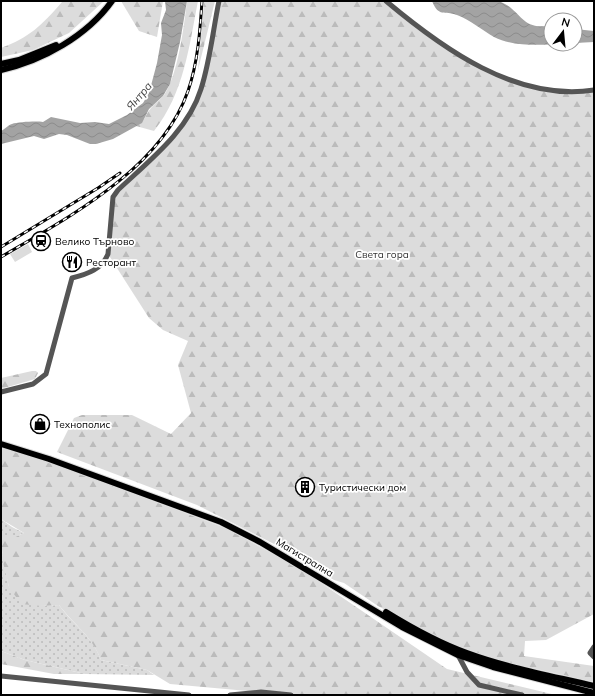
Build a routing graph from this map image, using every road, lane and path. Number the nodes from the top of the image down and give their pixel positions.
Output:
1 (112, 1) edge
2 (219, 1) edge
3 (386, 1) edge
4 (71, 38) junction
5 (1, 64) edge
6 (1, 70) edge
7 (594, 90) edge
8 (1, 392) edge
9 (1, 442) edge
10 (594, 647) edge
11 (458, 655) junction
12 (594, 657) edge
13 (1, 676) edge
14 (594, 686) edge
15 (154, 693) edge
16 (594, 693) edge
17 (189, 695) edge
18 (230, 695) edge
19 (292, 695) edge
20 (522, 695) edge

1 - 4 main road
2 - 8 street
3 - 7 street
4 - 5 main road
4 - 6 main road
9 - 11 main road, Магистрална
9 - 14 main road, Магистрална
10 - 12 street
11 - 16 main road, Магистрална
11 - 20 street
13 - 15 street
15 - 17 street
18 - 19 street

